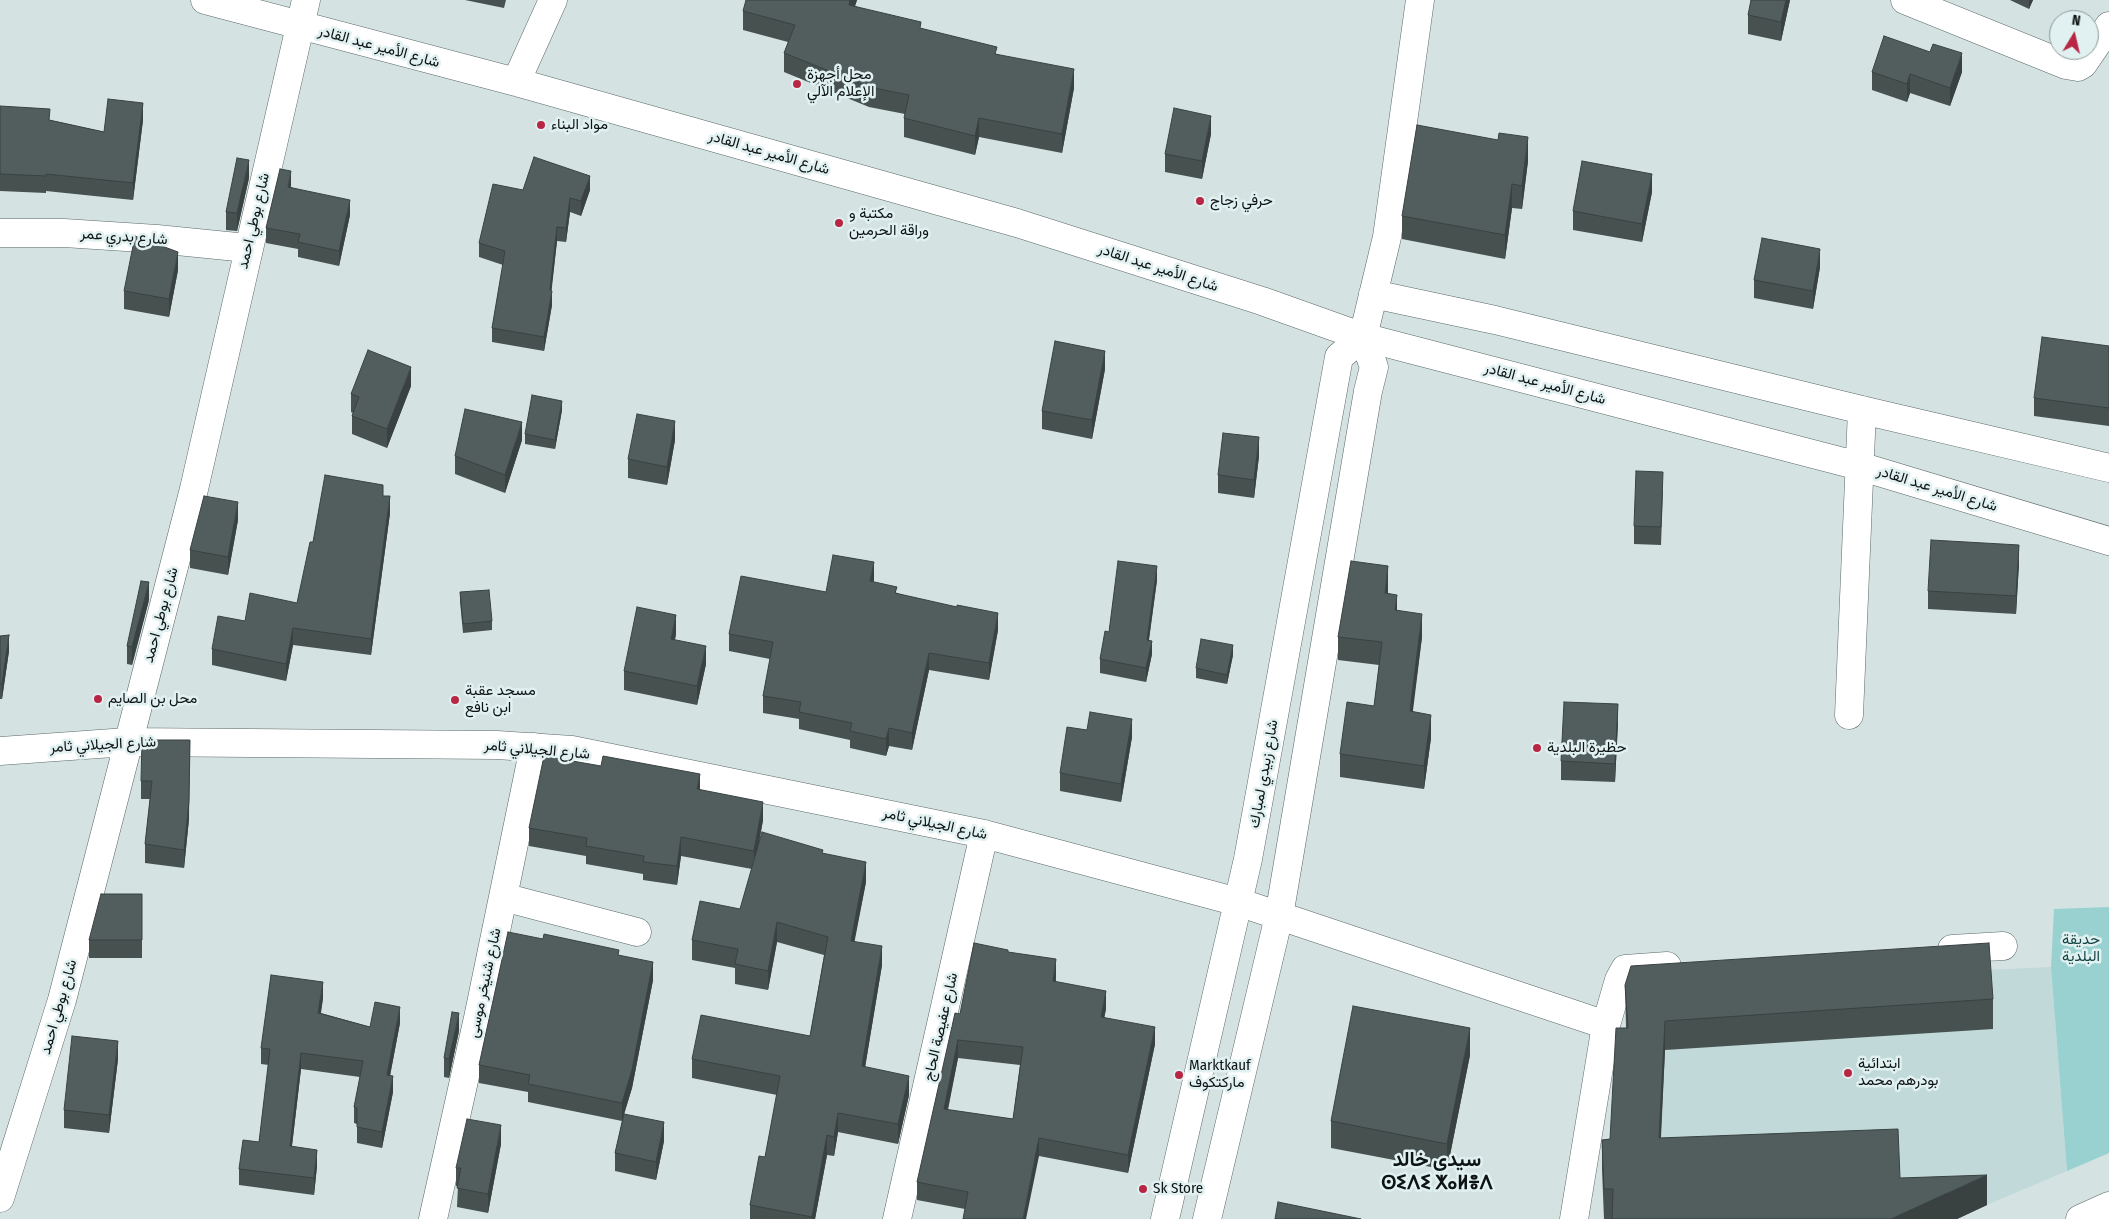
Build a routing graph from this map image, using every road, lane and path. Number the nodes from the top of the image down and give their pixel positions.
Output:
1 (205, 0) edge
2 (306, 0) edge
3 (553, 0) edge
4 (1420, 0) edge
5 (1905, 0) edge
6 (1957, 9) edge
7 (301, 26) junction
8 (2109, 26) edge
9 (516, 82) junction
10 (0, 233) edge
11 (247, 248) junction
12 (1373, 294) junction
13 (1363, 337) junction
14 (1862, 410) junction
15 (1859, 466) junction
16 (2109, 468) edge
17 (2109, 541) edge
18 (1849, 715) dead end
19 (127, 742) junction
20 (534, 747) junction
21 (0, 751) edge
22 (984, 834) junction
23 (503, 897) junction
24 (1238, 902) junction
25 (1279, 916) junction
26 (637, 932) dead end
27 (2003, 946) dead end
28 (1924, 951) edge
29 (1695, 965) edge
30 (1606, 1025) junction
31 (0, 1198) edge
32 (2109, 1206) edge
33 (433, 1219) edge
34 (897, 1219) edge
35 (1165, 1219) edge
36 (1207, 1219) edge
37 (1574, 1219) edge
38 (2080, 1219) edge

1 - 7 street, شارع الأمير عبد القادر
2 - 7 street, شارع بوطي احمد
3 - 9 street
4 - 12 street
5 - 6 street
6 - 8 street
7 - 9 street, شارع الأمير عبد القادر
7 - 11 street, شارع بوطي احمد
9 - 13 street, شارع الأمير عبد القادر
10 - 11 street, شارع بدري عمر
11 - 19 street, شارع بوطي احمد
12 - 13 street
12 - 14 street
13 - 15 street, شارع الأمير عبد القادر
13 - 24 street, شارع زبيدي لمبارك
13 - 25 street
14 - 15 street
14 - 16 street
15 - 17 street, شارع الأمير عبد القادر
15 - 18 street
19 - 20 street, شارع الجيلاني ثامر
19 - 21 street, شارع الجيلاني ثامر
19 - 31 street, شارع بوطي احمد
20 - 22 street, شارع الجيلاني ثامر
20 - 23 street, شارع شنيخر موسى
22 - 24 street, شارع الجيلاني ثامر
22 - 34 street, شارع عفيصة الحاج
23 - 26 street
23 - 33 street, شارع شنيخر موسى
24 - 25 street, شارع الجيلاني ثامر
24 - 35 street, شارع زبيدي لمبارك
25 - 30 street, شارع الجيلاني ثامر
25 - 36 street
27 - 28 street
29 - 30 street
30 - 37 street
32 - 38 street

